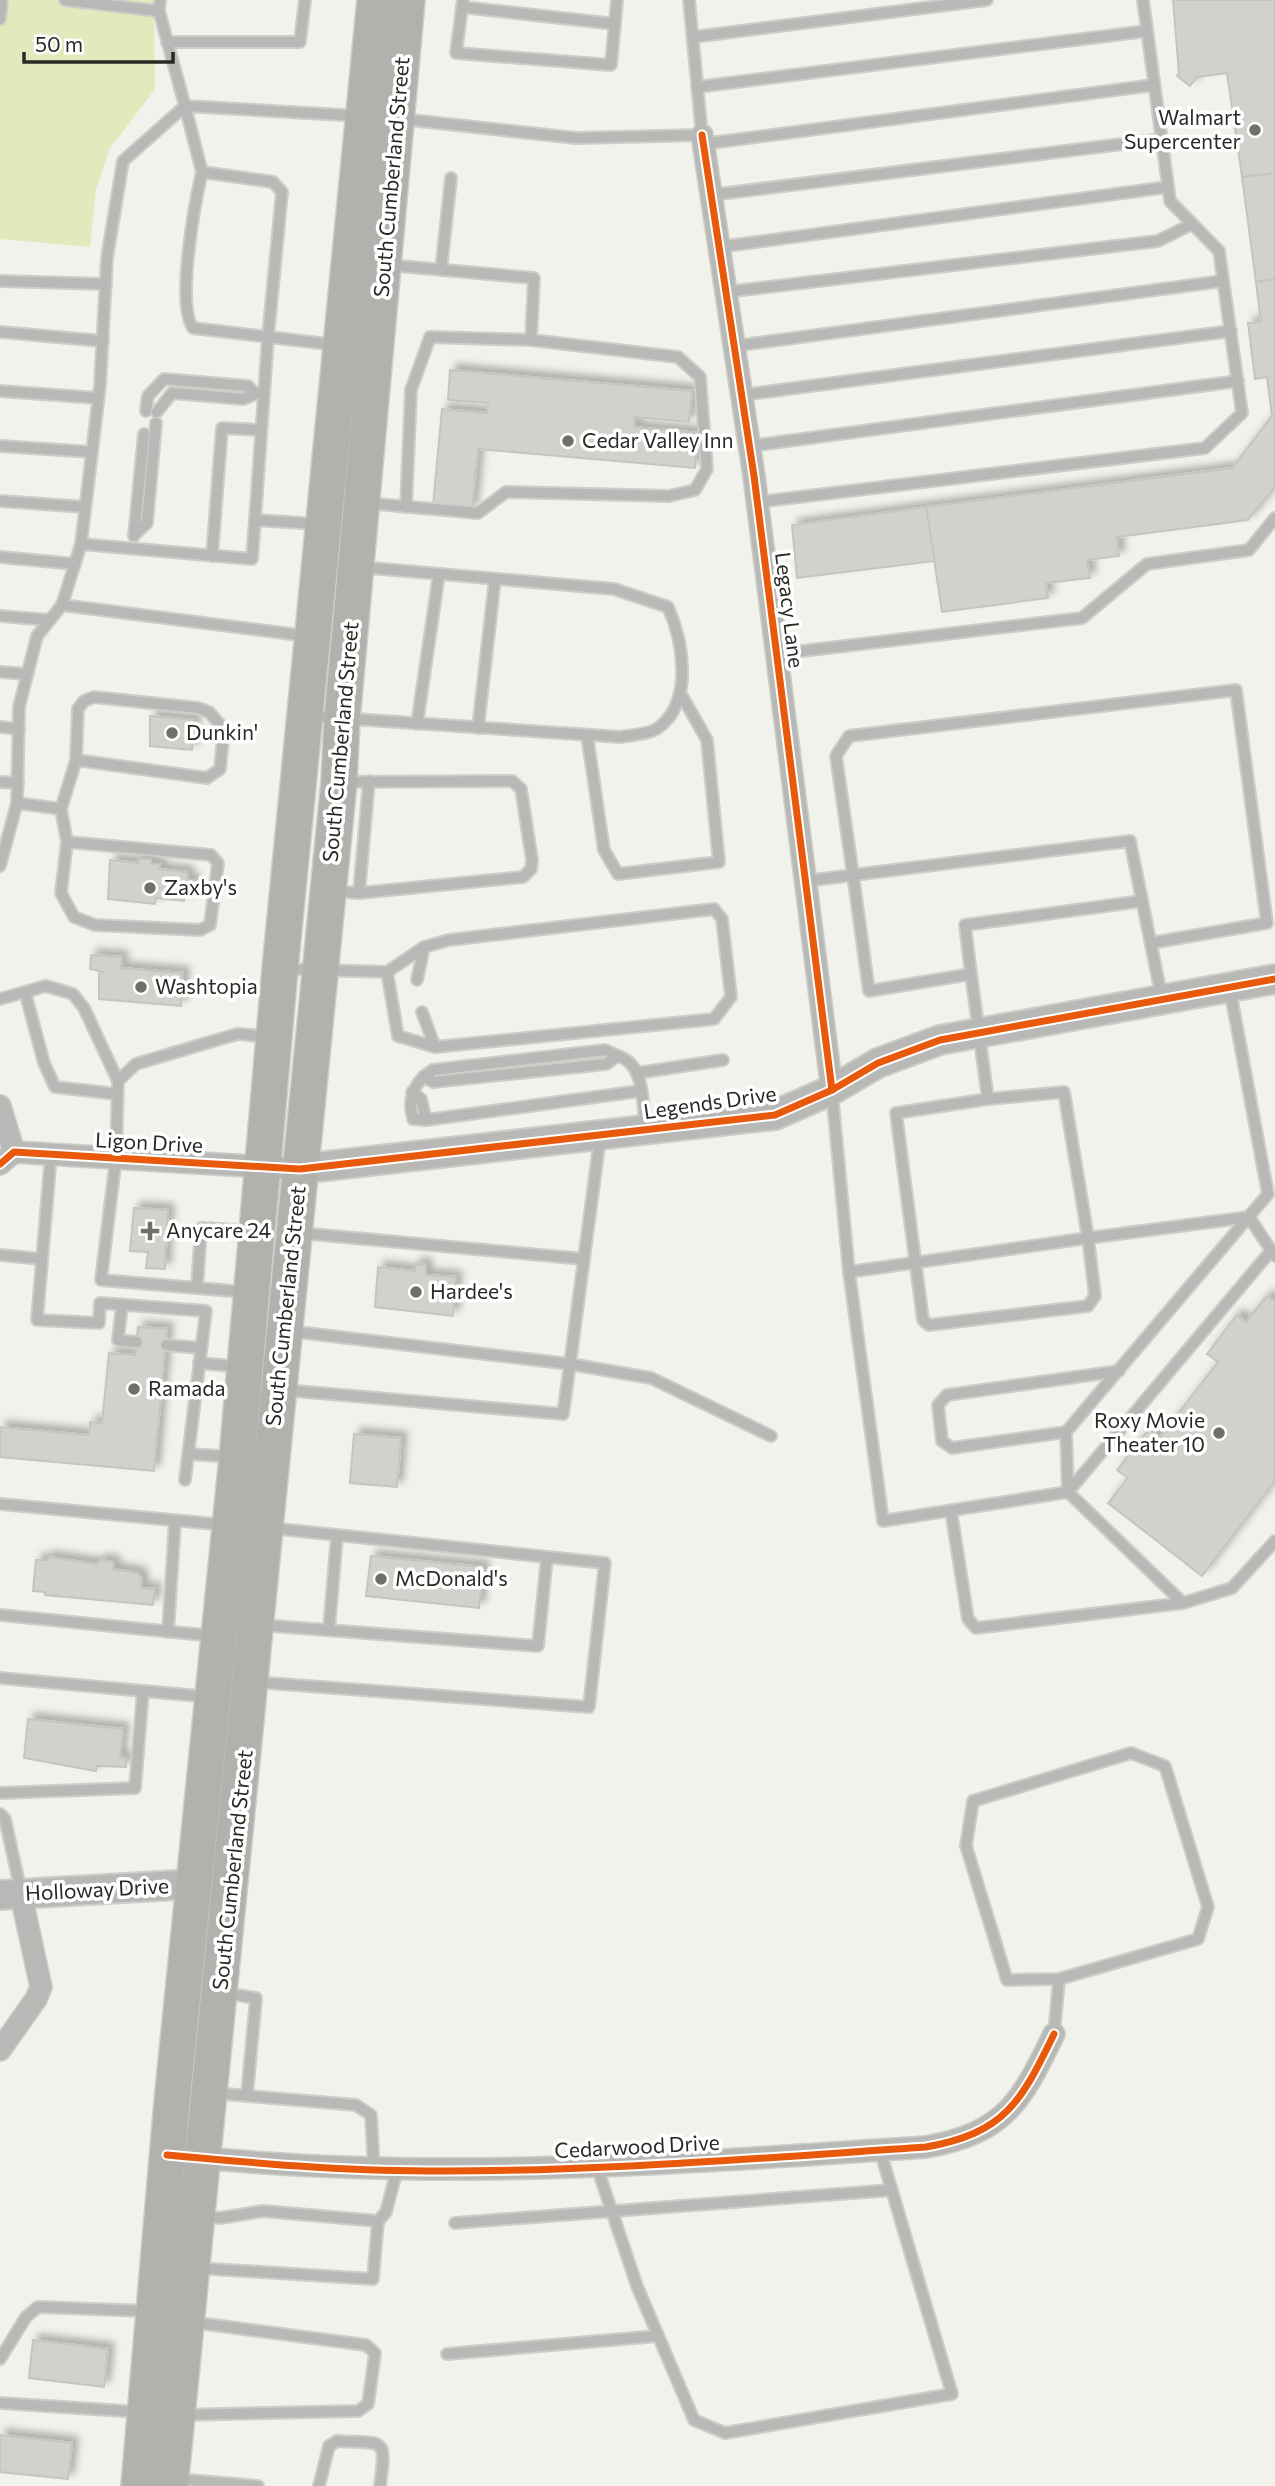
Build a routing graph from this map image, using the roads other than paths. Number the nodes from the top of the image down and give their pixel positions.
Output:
1 (2, 0) edge
2 (65, 0) edge
3 (305, 0) edge
4 (375, 0) edge
5 (407, 0) edge
6 (617, 0) edge
7 (689, 0) edge
8 (987, 0) edge
9 (1143, 0) edge
10 (463, 3) edge
11 (159, 6) edge
12 (0, 19) edge
13 (615, 24) junction
14 (1147, 31) junction
15 (693, 37) junction
16 (167, 42) junction
17 (1154, 85) junction
18 (698, 87) junction
19 (185, 106) junction
20 (381, 117) junction
21 (703, 139) junction
22 (1162, 139) junction
23 (202, 172) junction
24 (451, 178) dead end
25 (1168, 187) junction
26 (711, 195) junction
27 (1192, 224) junction
28 (719, 247) junction
29 (384, 265) junction
30 (441, 270) junction
31 (0, 281) edge
32 (1223, 281) junction
33 (106, 284) junction
34 (726, 292) junction
35 (1231, 331) junction
36 (0, 332) edge
37 (268, 337) junction
38 (531, 340) junction
39 (103, 341) junction
40 (342, 345) junction
41 (734, 346) junction
42 (1238, 381) junction
43 (0, 391) edge
44 (259, 393) junction
45 (742, 395) junction
46 (98, 398) junction
47 (151, 417) junction
48 (261, 430) junction
49 (144, 435) junction
50 (0, 446) edge
51 (750, 446) junction
52 (92, 452) junction
53 (153, 452) junction
54 (0, 501) edge
55 (758, 502) junction
56 (362, 503) junction
57 (85, 507) junction
58 (405, 507) junction
59 (1275, 518) edge
60 (256, 520) junction
61 (324, 524) junction
62 (135, 534) junction
63 (80, 544) junction
64 (133, 549) junction
65 (212, 556) junction
66 (0, 557) edge
67 (75, 564) junction
68 (338, 565) junction
69 (439, 574) junction
70 (495, 579) junction
71 (62, 605) junction
72 (0, 616) edge
73 (50, 620) junction
74 (313, 637) junction
75 (777, 654) junction
76 (0, 672) edge
77 (27, 674) junction
78 (682, 696) junction
79 (305, 716) junction
80 (342, 719) junction
81 (417, 724) junction
82 (0, 727) edge
83 (478, 728) junction
84 (19, 729) junction
85 (587, 735) junction
86 (76, 760) junction
87 (0, 782) edge
88 (354, 782) junction
89 (18, 783) junction
90 (17, 803) junction
91 (61, 809) junction
92 (3, 841) edge
93 (67, 842) junction
94 (0, 866) edge
95 (853, 875) junction
96 (806, 881) junction
97 (343, 892) junction
98 (1142, 901) junction
99 (1151, 943) junction
100 (424, 947) junction
101 (280, 969) junction
102 (318, 971) junction
103 (387, 972) junction
104 (971, 974) junction
105 (1275, 979) edge
106 (416, 980) dead end
107 (1230, 987) junction
108 (25, 992) junction
109 (0, 999) edge
110 (1162, 999) junction
111 (422, 1012) dead end
112 (979, 1032) junction
113 (274, 1037) junction
114 (435, 1047) junction
115 (723, 1060) dead end
116 (636, 1073) junction
117 (118, 1081) junction
118 (832, 1090) junction
119 (640, 1091) junction
120 (117, 1094) junction
121 (988, 1100) junction
122 (0, 1106) edge
123 (646, 1130) junction
124 (600, 1135) junction
125 (51, 1154) junction
126 (7, 1158) edge
127 (116, 1158) junction
128 (262, 1167) junction
129 (300, 1169) junction
130 (1249, 1217) junction
131 (257, 1231) junction
132 (294, 1232) junction
133 (1088, 1238) junction
134 (1272, 1254) edge
135 (0, 1255) edge
136 (584, 1258) junction
137 (42, 1259) junction
138 (914, 1263) junction
139 (849, 1272) junction
140 (101, 1280) junction
141 (197, 1288) junction
142 (252, 1293) junction
143 (100, 1303) junction
144 (122, 1305) junction
145 (284, 1331) junction
146 (136, 1342) dead end
147 (166, 1345) dead end
148 (201, 1348) junction
149 (199, 1363) junction
150 (570, 1364) junction
151 (245, 1368) junction
152 (1119, 1371) junction
153 (278, 1390) junction
154 (1066, 1432) junction
155 (771, 1436) dead end
156 (188, 1454) junction
157 (237, 1458) junction
158 (185, 1480) dead end
159 (1068, 1492) junction
160 (0, 1504) edge
161 (950, 1511) junction
162 (176, 1521) junction
163 (247, 1527) junction
164 (337, 1535) junction
165 (1275, 1541) edge
166 (547, 1557) junction
167 (1183, 1603) junction
168 (0, 1615) edge
169 (329, 1629) junction
170 (238, 1631) junction
171 (168, 1632) junction
172 (0, 1678) edge
173 (233, 1689) junction
174 (142, 1692) junction
175 (0, 1793) edge
176 (0, 1814) edge
177 (195, 1884) junction
178 (10, 1895) edge
179 (1059, 1979) junction
180 (220, 1992) junction
181 (1054, 2034) joint
182 (0, 2050) edge
183 (210, 2093) junction
184 (247, 2095) junction
185 (880, 2150) junction
186 (167, 2155) junction
187 (204, 2158) junction
188 (597, 2167) junction
189 (374, 2170) junction
190 (397, 2171) junction
191 (892, 2190) junction
192 (614, 2213) junction
193 (180, 2215) junction
194 (378, 2221) junction
195 (455, 2223) dead end
196 (176, 2266) junction
197 (170, 2316) junction
198 (659, 2336) junction
199 (447, 2354) dead end
200 (0, 2359) edge
201 (0, 2403) edge
202 (161, 2413) junction
203 (160, 2483) edge
204 (258, 2486) edge
205 (319, 2486) edge
206 (380, 2486) edge

1 - 12 lane
2 - 11 lane
3 - 16 lane
4 - 20 main road, South Cumberland Street
5 - 20 main road, South Cumberland Street
6 - 13 lane
7 - 15 lane
8 - 15 lane
9 - 14 lane
10 - 13 lane
10 - 13 lane
11 - 16 lane
14 - 17 lane
14 - 18 lane
15 - 18 lane
16 - 19 lane
17 - 21 lane
17 - 22 lane
18 - 21 lane
19 - 20 lane
19 - 23 lane
19 - 33 lane
20 - 21 lane
20 - 29 main road, South Cumberland Street
20 - 40 main road, South Cumberland Street
21 - 26 street, Legacy Lane
22 - 25 lane
22 - 26 lane
23 - 37 lane
23 - 37 lane
24 - 30 lane
25 - 27 lane
25 - 28 lane
26 - 28 street, Legacy Lane
27 - 32 lane
27 - 34 lane
28 - 34 street, Legacy Lane
29 - 30 lane
29 - 56 main road, South Cumberland Street
30 - 38 lane
31 - 33 lane
32 - 35 lane
32 - 41 lane
33 - 39 lane
34 - 41 street, Legacy Lane
35 - 42 lane
35 - 45 lane
36 - 39 lane
37 - 40 lane
37 - 44 lane
38 - 58 lane
38 - 58 lane
39 - 46 lane
40 - 61 main road, South Cumberland Street
41 - 45 street, Legacy Lane
42 - 51 lane
42 - 55 lane
43 - 46 lane
44 - 47 lane
44 - 47 lane
44 - 48 lane
45 - 51 street, Legacy Lane
46 - 52 lane
47 - 49 lane
47 - 53 lane
48 - 60 lane
48 - 65 lane
49 - 53 lane
49 - 62 lane
50 - 52 lane
51 - 55 street, Legacy Lane
52 - 57 lane
53 - 62 lane
54 - 57 lane
55 - 75 street, Legacy Lane
56 - 58 lane
56 - 68 main road, South Cumberland Street
57 - 63 lane
59 - 75 lane
60 - 61 lane
60 - 65 lane
61 - 68 main road, South Cumberland Street
62 - 64 lane
63 - 64 lane
63 - 67 lane
64 - 65 lane
66 - 67 lane
67 - 71 lane
68 - 69 lane
68 - 74 main road, South Cumberland Street
68 - 80 main road, South Cumberland Street
69 - 70 lane
69 - 81 lane
70 - 78 lane
70 - 83 lane
71 - 73 lane
71 - 74 lane
72 - 73 lane
73 - 77 lane
74 - 79 main road, South Cumberland Street
75 - 96 street, Legacy Lane
76 - 77 lane
77 - 84 lane
78 - 85 lane
78 - 85 lane
79 - 80 lane
79 - 101 main road, South Cumberland Street
80 - 81 lane
80 - 88 main road, South Cumberland Street
81 - 83 lane
82 - 84 lane
83 - 85 lane
84 - 89 lane
86 - 86 lane
86 - 91 lane
87 - 89 lane
88 - 97 main road, South Cumberland Street
88 - 97 lane
89 - 90 lane
90 - 91 lane
90 - 92 lane
91 - 93 lane
92 - 94 lane
93 - 93 lane
95 - 96 lane
95 - 98 lane
95 - 99 lane
95 - 104 lane
96 - 118 street, Legacy Lane
97 - 102 main road, South Cumberland Street
98 - 99 lane
98 - 104 lane
99 - 110 lane
100 - 103 lane
100 - 106 lane
100 - 114 lane
101 - 102 lane
101 - 113 main road, South Cumberland Street
102 - 103 lane
102 - 129 main road, South Cumberland Street
103 - 114 lane
104 - 112 lane
105 - 107 street, Legends Drive
107 - 110 street, Legends Drive
107 - 130 lane
108 - 109 lane
108 - 117 lane
108 - 120 lane
110 - 112 street, Legends Drive
111 - 114 lane
112 - 118 street, Legends Drive
112 - 121 lane
113 - 117 lane
113 - 128 main road, South Cumberland Street
115 - 116 lane
116 - 119 lane
116 - 119 lane
117 - 120 lane
118 - 123 street, Legends Drive
118 - 139 lane
119 - 123 lane
120 - 127 lane
121 - 133 lane
121 - 138 lane
122 - 126 street
123 - 124 street, Legends Drive
124 - 129 street, Legends Drive
124 - 136 lane
125 - 126 street, Ligon Drive
125 - 127 street, Ligon Drive
125 - 137 lane
127 - 128 street, Ligon Drive
127 - 140 lane
128 - 129 street, Ligon Drive
128 - 131 main road, South Cumberland Street
129 - 132 main road, South Cumberland Street
130 - 133 lane
130 - 134 lane
130 - 152 lane
131 - 141 lane
131 - 142 main road, South Cumberland Street
132 - 136 lane
132 - 145 main road, South Cumberland Street
133 - 138 lane
133 - 138 lane
134 - 159 lane
135 - 137 lane
136 - 150 lane
137 - 143 lane
138 - 139 lane
139 - 161 lane
140 - 141 lane
140 - 143 lane
141 - 142 lane
142 - 151 main road, South Cumberland Street
143 - 144 lane
144 - 146 lane
144 - 148 lane
145 - 150 lane
145 - 153 main road, South Cumberland Street
147 - 148 lane
148 - 149 lane
149 - 151 lane
149 - 156 lane
150 - 153 lane
150 - 155 lane
151 - 157 main road, South Cumberland Street
152 - 154 lane
152 - 154 lane
153 - 163 main road, South Cumberland Street
154 - 159 lane
156 - 157 lane
156 - 158 lane
157 - 163 main road, South Cumberland Street
159 - 161 lane
159 - 167 lane
160 - 162 lane
161 - 167 lane
162 - 163 lane
162 - 171 lane
163 - 164 lane
163 - 170 main road, South Cumberland Street
164 - 166 lane
164 - 169 lane
165 - 167 lane
166 - 169 lane
166 - 173 lane
168 - 171 lane
169 - 170 lane
170 - 171 lane
170 - 173 main road, South Cumberland Street
172 - 174 lane
173 - 174 lane
173 - 177 main road, South Cumberland Street
173 - 180 main road, South Cumberland Street
174 - 175 lane
176 - 178 lane
177 - 178 street, Holloway Drive
177 - 186 main road, South Cumberland Street
178 - 182 street
179 - 179 lane
179 - 181 lane
180 - 183 main road, South Cumberland Street
180 - 184 lane
181 - 185 street, Cedarwood Drive
183 - 184 lane
183 - 187 main road, South Cumberland Street
184 - 189 lane
185 - 188 street, Cedarwood Drive
185 - 191 lane
186 - 187 street, Cedarwood Drive
186 - 193 main road, South Cumberland Street
187 - 189 street, Cedarwood Drive
187 - 193 main road, South Cumberland Street
188 - 190 street, Cedarwood Drive
188 - 192 lane
189 - 190 street, Cedarwood Drive
190 - 194 lane
191 - 192 lane
191 - 198 lane
192 - 195 lane
192 - 198 lane
193 - 194 lane
193 - 196 main road, South Cumberland Street
194 - 196 lane
196 - 197 main road, South Cumberland Street
197 - 200 lane
197 - 202 main road, South Cumberland Street
197 - 202 lane
198 - 199 lane
201 - 202 lane
202 - 203 main road, South Cumberland Street
203 - 204 lane
205 - 206 lane

